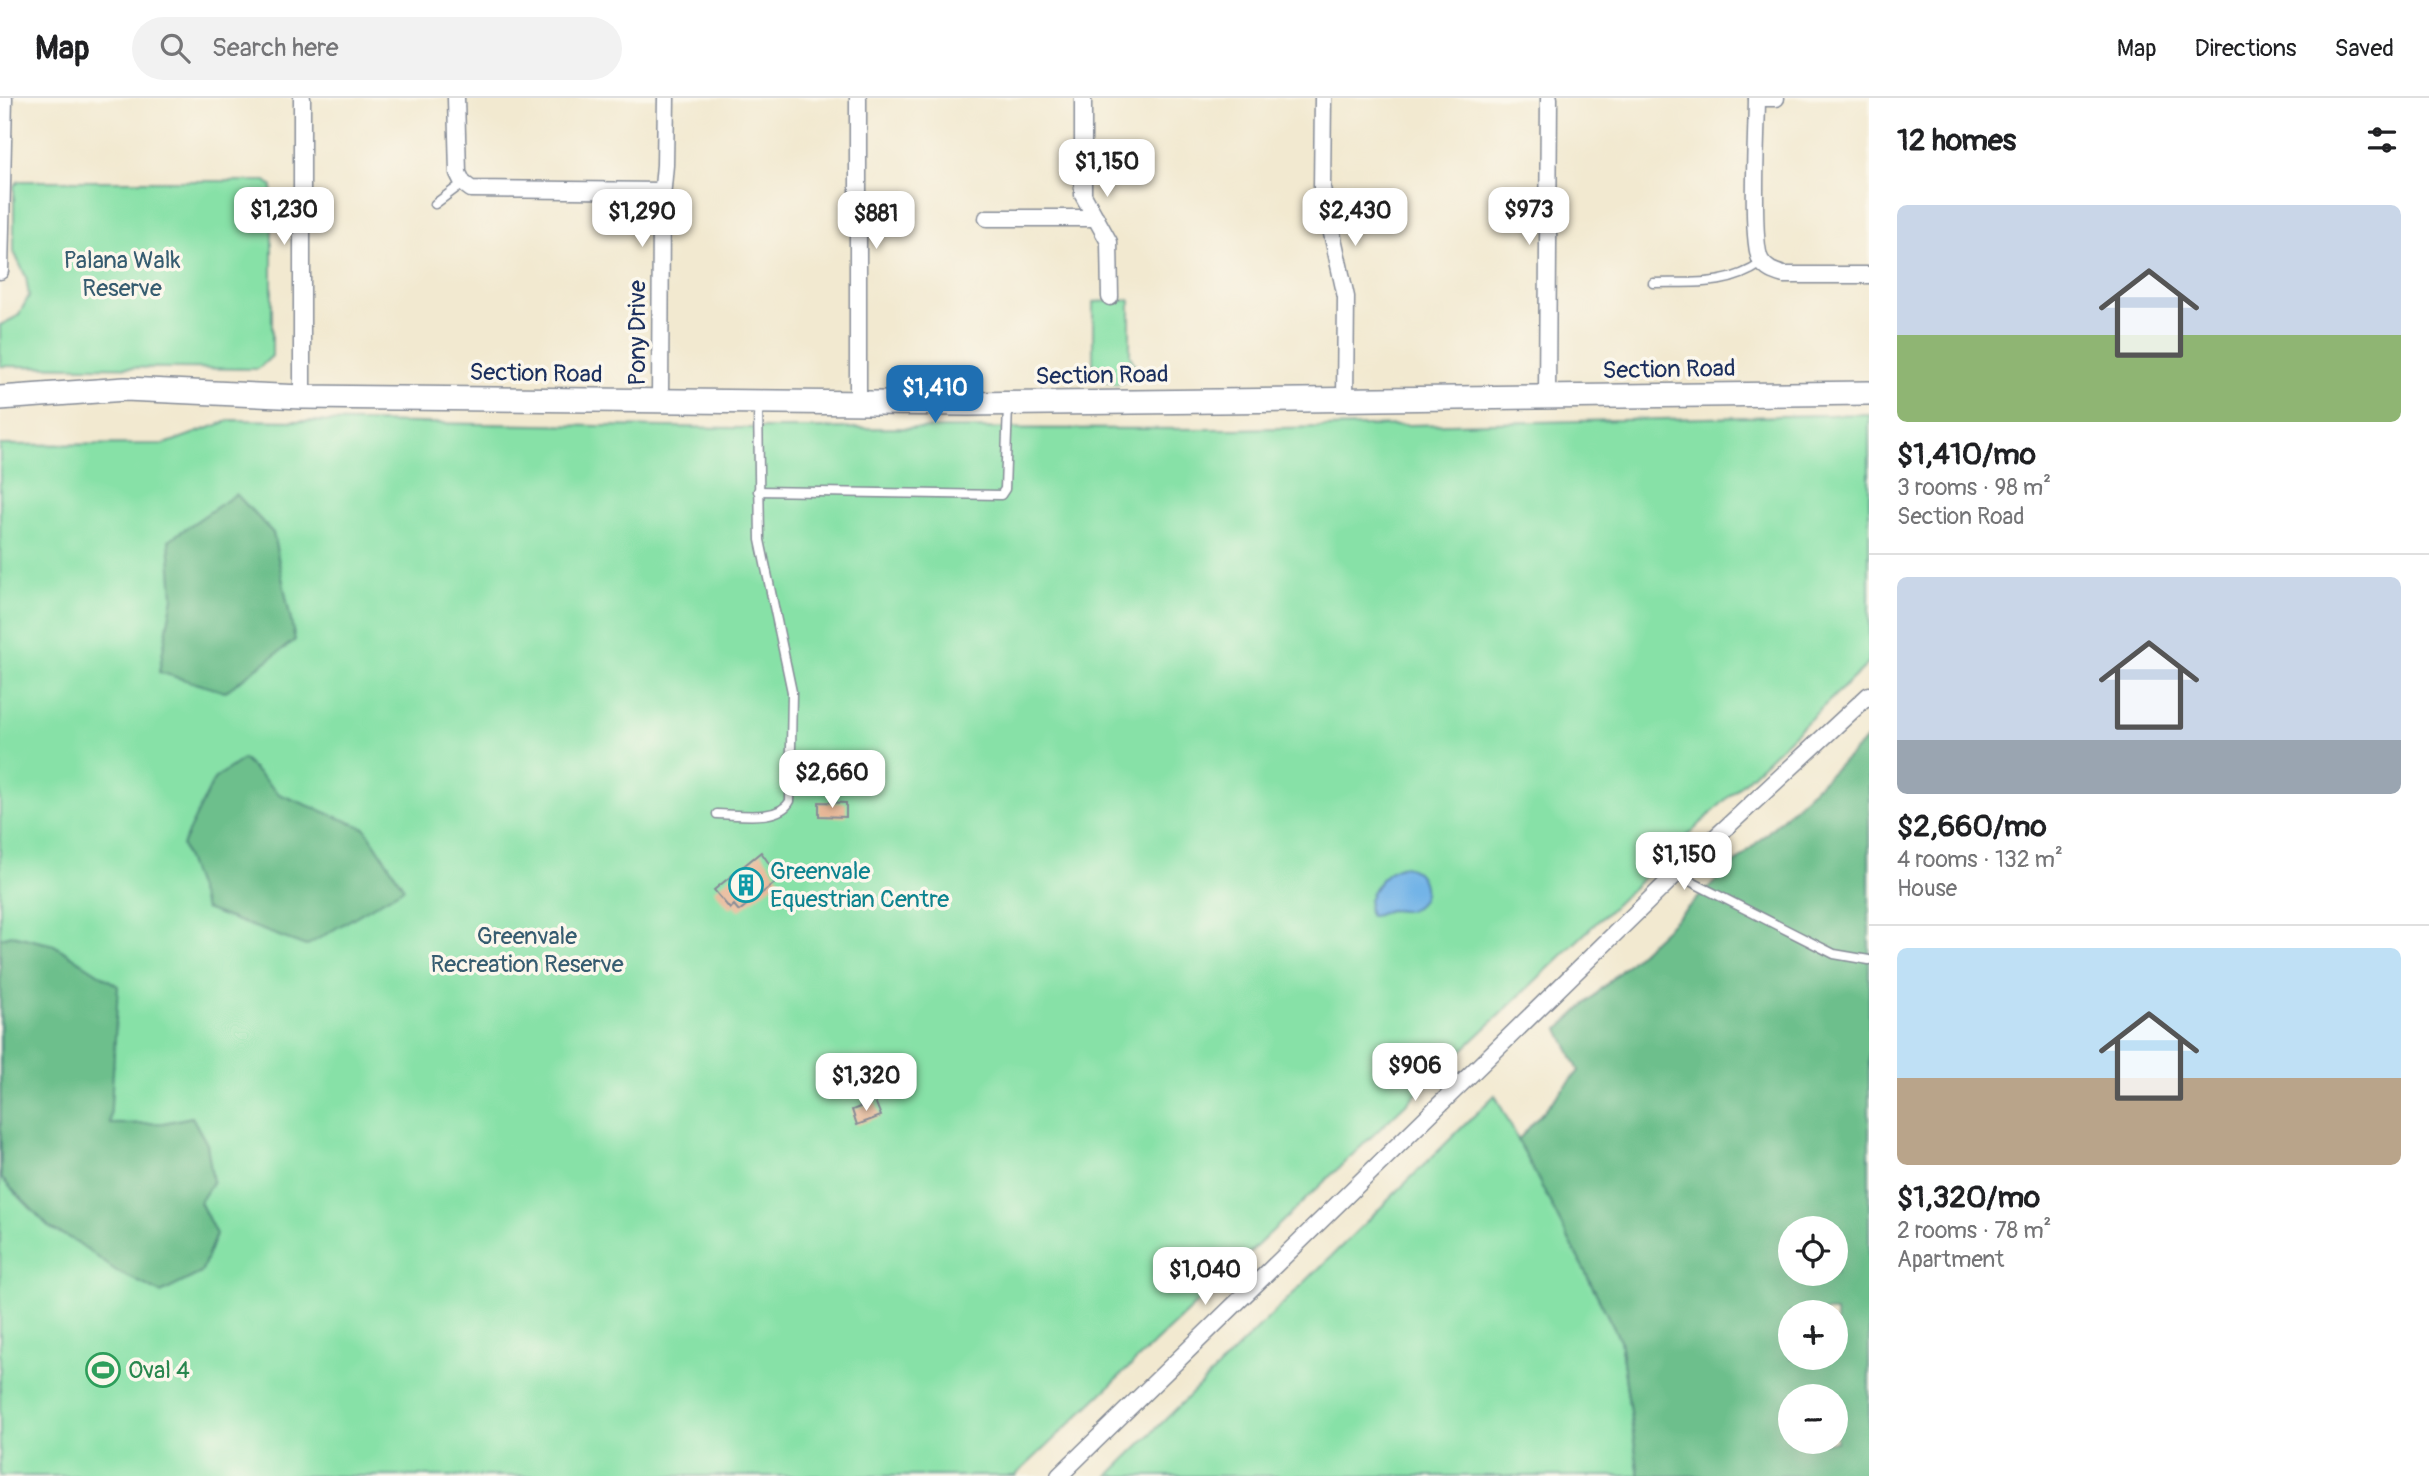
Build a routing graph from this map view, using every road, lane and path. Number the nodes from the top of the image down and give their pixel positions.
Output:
1 (4, 98) edge
2 (302, 98) edge
3 (456, 98) edge
4 (666, 98) edge
5 (858, 98) edge
6 (1083, 98) edge
7 (1322, 98) edge
8 (1549, 98) edge
9 (1757, 98) edge
10 (1776, 98) edge
11 (463, 183) junction
12 (662, 191) junction
13 (435, 204) dead end
14 (987, 218) dead end
15 (1096, 218) junction
16 (1762, 262) junction
17 (0, 271) edge
18 (1869, 275) edge
19 (1653, 283) dead end
20 (1110, 297) dead end
21 (1869, 393) edge
22 (302, 397) junction
23 (1548, 397) junction
24 (0, 398) edge
25 (1345, 399) junction
26 (660, 400) junction
27 (758, 401) junction
28 (858, 403) junction
29 (1008, 403) junction
30 (758, 491) junction
31 (1869, 695) edge
32 (717, 814) dead end
33 (1676, 874) junction
34 (1869, 960) edge
35 (1059, 1476) edge

1 - 17 street
2 - 22 street
3 - 11 street
4 - 12 street, Pony Drive
5 - 28 street
6 - 15 street
7 - 25 street
8 - 23 street
9 - 10 street
9 - 16 street
11 - 12 street
11 - 13 lane
12 - 26 street, Pony Drive
14 - 15 street
15 - 20 street
16 - 18 street
16 - 19 lane
21 - 23 street, Section Road
22 - 24 street, Section Road
22 - 26 street, Section Road
23 - 25 street, Section Road
25 - 29 street, Section Road
26 - 27 street, Section Road
27 - 28 street, Section Road
27 - 30 lane
28 - 29 street, Section Road
29 - 30 lane
30 - 32 lane
31 - 33 street
33 - 34 lane
33 - 35 street

